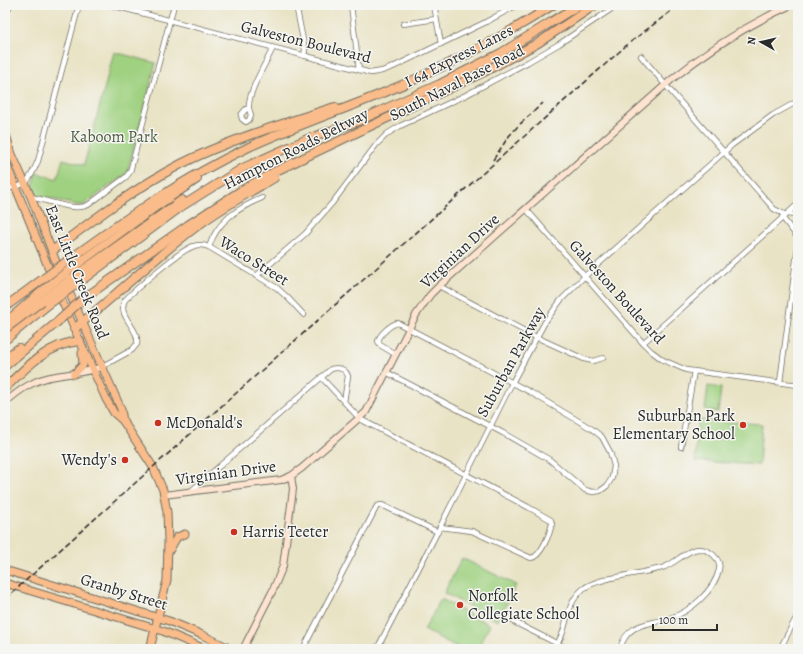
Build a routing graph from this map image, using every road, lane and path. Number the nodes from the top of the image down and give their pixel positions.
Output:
1 (8, 5) edge
2 (79, 5) edge
3 (111, 5) edge
4 (174, 5) edge
5 (296, 5) edge
6 (351, 5) edge
7 (442, 5) edge
8 (517, 5) edge
9 (553, 5) edge
10 (579, 5) edge
11 (595, 5) edge
12 (623, 5) edge
13 (791, 5) edge
14 (126, 7) edge
15 (434, 7) edge
16 (5, 13) edge
17 (436, 19) junction
18 (170, 21) junction
19 (403, 24) dead end
20 (441, 44) junction
21 (273, 48) junction
22 (304, 56) junction
23 (641, 56) dead end
24 (463, 57) junction
25 (359, 70) junction
26 (665, 85) junction
27 (798, 102) edge
28 (249, 109) dead end
29 (294, 128) junction
30 (5, 132) edge
31 (724, 152) junction
32 (312, 154) junction
33 (5, 161) edge
34 (25, 183) junction
35 (5, 188) edge
36 (15, 188) junction
37 (31, 197) junction
38 (262, 198) dead end
39 (798, 204) edge
40 (526, 209) junction
41 (776, 210) junction
42 (788, 214) junction
43 (798, 215) edge
44 (783, 219) junction
45 (798, 238) edge
46 (798, 245) edge
47 (209, 247) junction
48 (52, 251) junction
49 (46, 262) junction
50 (75, 276) junction
51 (256, 276) junction
52 (585, 276) junction
53 (439, 286) junction
54 (5, 307) edge
55 (304, 315) dead end
56 (55, 322) junction
57 (82, 323) junction
58 (6, 324) edge
59 (409, 328) junction
60 (74, 329) junction
61 (536, 337) junction
62 (5, 340) edge
63 (80, 341) junction
64 (643, 343) junction
65 (395, 354) junction
66 (7, 356) edge
67 (603, 358) dead end
68 (5, 366) edge
69 (101, 367) junction
70 (93, 370) junction
71 (694, 371) junction
72 (386, 372) junction
73 (74, 374) junction
74 (321, 377) junction
75 (780, 382) junction
76 (512, 383) junction
77 (798, 384) edge
78 (5, 388) edge
79 (344, 402) junction
80 (5, 403) edge
81 (359, 418) junction
82 (123, 421) junction
83 (490, 426) junction
84 (681, 447) dead end
85 (466, 475) junction
86 (291, 476) junction
87 (191, 492) junction
88 (164, 495) junction
89 (439, 529) junction
90 (185, 534) dead end
91 (168, 553) junction
92 (5, 570) edge
93 (5, 583) edge
94 (798, 614) edge
95 (158, 617) junction
96 (514, 622) dead end
97 (155, 628) junction
98 (557, 644) junction
99 (150, 649) edge
100 (204, 649) edge
101 (231, 649) edge
102 (243, 649) edge
103 (303, 649) edge
104 (377, 649) edge
105 (550, 649) edge
106 (555, 649) edge
107 (568, 649) edge
108 (620, 649) edge
109 (780, 649) edge

1 - 16 main road
2 - 34 street
3 - 14 street, Galveston Boulevard
4 - 18 street
5 - 22 street
6 - 25 street
7 - 15 street
8 - 20 street
9 - 24 highway, Hampton Roads Beltway
10 - 50 highway, I 64 Express Lanes
11 - 32 highway, Hampton Roads Beltway
12 - 51 street, South Naval Base Road
13 - 26 street, Virginian Drive
14 - 18 street, Galveston Boulevard
15 - 17 street
17 - 19 street
17 - 20 street
18 - 21 street, Galveston Boulevard
18 - 37 street
20 - 25 street, Galveston Boulevard
21 - 22 street, Galveston Boulevard
21 - 28 street
22 - 25 street, Galveston Boulevard
23 - 26 street
24 - 29 highway, Hampton Roads Beltway
24 - 48 highway
26 - 31 street
26 - 40 street, Virginian Drive
27 - 31 street, Suburban Parkway
29 - 50 highway
29 - 54 highway, Hampton Roads Beltway, bridge
30 - 34 main road, East Little Creek Road
31 - 41 street
31 - 52 street, Suburban Parkway
32 - 56 highway, Hampton Roads Beltway, bridge
32 - 57 highway
33 - 36 main road, East Little Creek Road
34 - 36 street
34 - 37 main road, East Little Creek Road
35 - 36 street
36 - 49 main road, East Little Creek Road
37 - 48 main road, East Little Creek Road
38 - 47 street
39 - 42 street
40 - 52 street, Galveston Boulevard
40 - 53 street, Virginian Drive
41 - 42 street
41 - 44 street
42 - 43 street
42 - 44 street
44 - 45 street
44 - 64 street
46 - 75 street
47 - 51 street, Waco Street
47 - 69 street, Waco Street
48 - 49 main road
48 - 57 main road, East Little Creek Road
49 - 60 main road, East Little Creek Road
50 - 58 highway, bridge
50 - 62 highway, bridge
51 - 55 street, Waco Street
52 - 61 street, Suburban Parkway
52 - 64 street, Galveston Boulevard
53 - 59 street, Virginian Drive
53 - 61 street
56 - 66 highway
56 - 68 highway
57 - 60 highway
57 - 69 main road, East Little Creek Road
59 - 65 street, Virginian Drive
59 - 65 street
59 - 76 street
60 - 63 main road, East Little Creek Road
61 - 67 street
61 - 76 street, Suburban Parkway
63 - 70 main road, East Little Creek Road
63 - 73 main road
63 - 78 highway
64 - 71 street, Galveston Boulevard
65 - 72 street, Virginian Drive
69 - 70 street
69 - 82 main road, East Little Creek Road
70 - 73 street
70 - 82 main road, East Little Creek Road
71 - 75 street, Galveston Boulevard
71 - 84 street
72 - 81 street, Virginian Drive
72 - 83 street
73 - 80 street
74 - 79 street
74 - 79 street
74 - 87 street
75 - 77 street, Galveston Boulevard
76 - 83 street, Suburban Parkway
76 - 83 street
79 - 81 street
81 - 85 street
81 - 86 street, Virginian Drive
82 - 88 main road, East Little Creek Road
83 - 85 street, Suburban Parkway
85 - 89 street, Suburban Parkway
85 - 89 street
86 - 87 street, Virginian Drive
86 - 102 street
87 - 88 street, Virginian Drive
88 - 91 main road, East Little Creek Road
89 - 103 street
89 - 104 street, Suburban Parkway
90 - 91 main road
91 - 95 main road, East Little Creek Road
92 - 95 main road, Granby Street
93 - 97 main road, Granby Street
94 - 109 street
95 - 97 main road, East Little Creek Road
95 - 101 main road, Granby Street
96 - 98 street
97 - 99 main road, East Little Creek Road
97 - 100 main road, Granby Street
98 - 105 street
98 - 106 street
98 - 107 street
98 - 108 street

